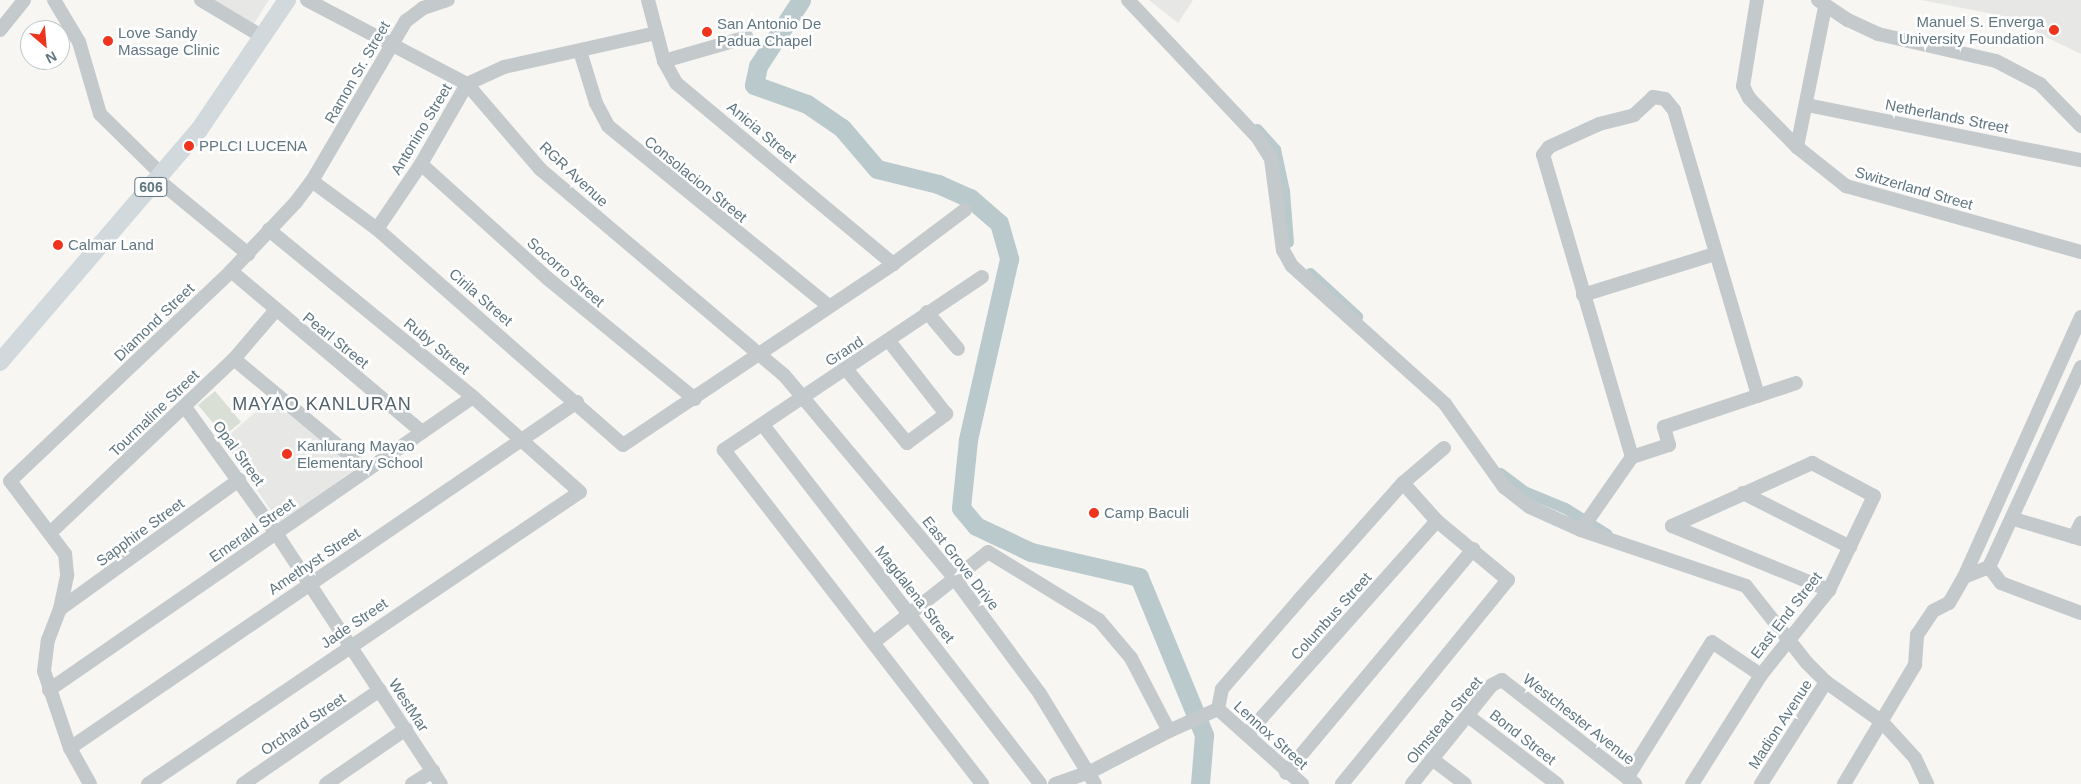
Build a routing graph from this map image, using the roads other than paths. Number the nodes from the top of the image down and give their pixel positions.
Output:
1 (24, 0) edge
2 (54, 0) edge
3 (201, 0) edge
4 (287, 0) edge
5 (307, 0) edge
6 (448, 0) edge
7 (648, 0) edge
8 (1128, 0) edge
9 (1757, 0) edge
10 (1822, 3) edge
11 (0, 30) edge
12 (656, 33) junction
13 (747, 36) dead end
14 (263, 37) junction
15 (392, 44) junction
16 (580, 51) junction
17 (664, 61) junction
18 (467, 84) junction
19 (1807, 105) junction
20 (2081, 126) edge
21 (1796, 147) junction
22 (2081, 160) edge
23 (421, 164) junction
24 (160, 177) junction
25 (312, 181) junction
26 (965, 210) dead end
27 (377, 229) junction
28 (269, 230) junction
29 (2081, 252) edge
30 (248, 254) junction
31 (1715, 254) junction
32 (893, 264) junction
33 (231, 271) junction
34 (982, 277) dead end
35 (1583, 295) junction
36 (829, 306) junction
37 (275, 311) junction
38 (927, 312) junction
39 (2081, 317) edge
40 (889, 341) junction
41 (958, 349) dead end
42 (759, 353) junction
43 (234, 359) junction
44 (0, 362) edge
45 (2081, 367) edge
46 (846, 369) junction
47 (784, 375) joint
48 (1796, 383) dead end
49 (1758, 396) junction
50 (473, 397) junction
51 (804, 397) junction
52 (695, 399) junction
53 (577, 402) junction
54 (185, 406) junction
55 (762, 426) junction
56 (422, 432) junction
57 (523, 439) junction
58 (1444, 448) dead end
59 (1632, 457) junction
60 (366, 469) junction
61 (240, 480) junction
62 (1403, 483) junction
63 (580, 492) joint
64 (1743, 493) junction
65 (2014, 519) junction
66 (1438, 521) junction
67 (2081, 523) edge
68 (1581, 530) junction
69 (50, 533) junction
70 (276, 533) junction
71 (2078, 538) edge
72 (1850, 546) junction
73 (1472, 549) junction
74 (1989, 567) junction
75 (1964, 577) junction
76 (955, 579) junction
77 (310, 584) junction
78 (1829, 590) junction
79 (60, 609) junction
80 (2081, 612) edge
81 (910, 614) junction
82 (1786, 639) junction
83 (874, 642) junction
84 (350, 645) junction
85 (1760, 675) junction
86 (1502, 680) joint
87 (1826, 682) junction
88 (49, 690) junction
89 (380, 690) junction
90 (1218, 709) junction
91 (1468, 716) junction
92 (1882, 722) junction
93 (406, 729) junction
94 (1169, 731) junction
95 (1248, 733) junction
96 (70, 748) junction
97 (1432, 759) junction
98 (432, 770) junction
99 (1286, 773) junction
100 (1092, 778) edge
101 (1631, 781) edge
102 (90, 784) edge
103 (148, 784) edge
104 (243, 784) edge
105 (326, 784) edge
106 (412, 784) edge
107 (441, 784) edge
108 (982, 784) edge
109 (1040, 784) edge
110 (1055, 784) edge
111 (1302, 784) edge
112 (1342, 784) edge
113 (1412, 784) edge
114 (1465, 784) edge
115 (1557, 784) edge
116 (1692, 784) edge
117 (1761, 784) edge
118 (1844, 784) edge
119 (1926, 784) edge

1 - 11 street
2 - 24 street
3 - 14 street
4 - 14 main road, 606
5 - 15 street, RGR Avenue
6 - 15 street, Ramon Sr. Street
7 - 12 street, Anicia Street
8 - 68 street
9 - 21 street, Switzerland Street
10 - 19 street
10 - 20 street
12 - 16 street, Antonino Street
12 - 17 street, Anicia Street
13 - 17 street
14 - 24 main road, 606
15 - 18 street, RGR Avenue
15 - 25 street, Ramon Sr. Street
16 - 18 street, Antonino Street
16 - 36 street, Consolacion Street
17 - 32 street, Anicia Street
18 - 23 street, Antonino Street
18 - 42 street, RGR Avenue
19 - 21 street
19 - 22 street, Netherlands Street
21 - 29 street, Switzerland Street
23 - 27 street, Antonino Street
23 - 52 street, Socorro Street
24 - 30 street
24 - 44 main road, 606
25 - 27 street, Cirila Street
25 - 28 street, Diamond Street
26 - 32 street
27 - 53 street, Cirila Street
28 - 30 street, Diamond Street
28 - 50 street, Ruby Street
30 - 33 street, Diamond Street
31 - 35 street
31 - 35 street
31 - 49 street
32 - 36 street
33 - 37 street, Pearl Street
33 - 69 street, Diamond Street
34 - 38 street, Grand
35 - 59 street
36 - 42 street
37 - 43 street, Tourmaline Street
37 - 56 street, Pearl Street
38 - 40 street, Grand
38 - 41 street
39 - 75 street
40 - 46 street, Grand
40 - 46 street
42 - 47 street, RGR Avenue
42 - 52 street
43 - 54 street, Tourmaline Street
43 - 60 street
45 - 65 street
46 - 51 street, Grand
47 - 51 street, East Grove Drive
48 - 49 street
49 - 59 street
50 - 56 street, Emerald Street
50 - 57 street, Ruby Street
51 - 55 street, Grand
51 - 76 street, East Grove Drive
52 - 53 street, Cirila Street
53 - 57 street, Amethyst Street
54 - 61 street, Opal Street
54 - 69 street, Tourmaline Street
55 - 81 street, Magdalena Street
55 - 83 street, Grand
56 - 60 street, Emerald Street
57 - 63 street, Ruby Street
57 - 77 street, Amethyst Street
58 - 62 street
59 - 68 street
60 - 70 street, Emerald Street
61 - 70 street, Opal Street
61 - 79 street, Sapphire Street
62 - 66 street
62 - 90 street
63 - 84 street, Jade Street
64 - 72 street
64 - 72 street, East End Street
64 - 78 street, East End Street
65 - 71 street
65 - 74 street
66 - 73 street
66 - 95 street, Columbus Street
67 - 71 street
68 - 82 street
69 - 79 street
70 - 77 street, Opal Street
70 - 88 street, Emerald Street
72 - 78 street, East End Street
73 - 99 street
73 - 112 street
74 - 75 street
74 - 80 street
75 - 92 street
76 - 81 street
76 - 94 street
76 - 100 street, East Grove Drive
77 - 84 street, Opal Street
77 - 96 street, Amethyst Street
78 - 82 street, East End Street
79 - 88 street
81 - 83 street
81 - 109 street, Magdalena Street
82 - 85 street, East End Street
82 - 87 street
83 - 108 street
84 - 89 street, WestMar
84 - 103 street, Jade Street
85 - 101 street
85 - 116 street, East End Street
86 - 91 street, Olmstead Street
86 - 101 street, Westchester Avenue
87 - 92 street
87 - 117 street, Madion Avenue
88 - 96 street
89 - 93 street, WestMar
89 - 104 street, Orchard Street
90 - 94 street
90 - 95 street, Lennox Street
91 - 97 street, Olmstead Street
91 - 115 street, Bond Street
92 - 118 street
92 - 119 street
93 - 98 street, WestMar
93 - 105 street
94 - 100 street
95 - 99 street, Lennox Street
96 - 102 street
97 - 113 street, Olmstead Street
97 - 114 street
98 - 106 street
98 - 107 street, WestMar
99 - 111 street, Lennox Street
100 - 110 street

